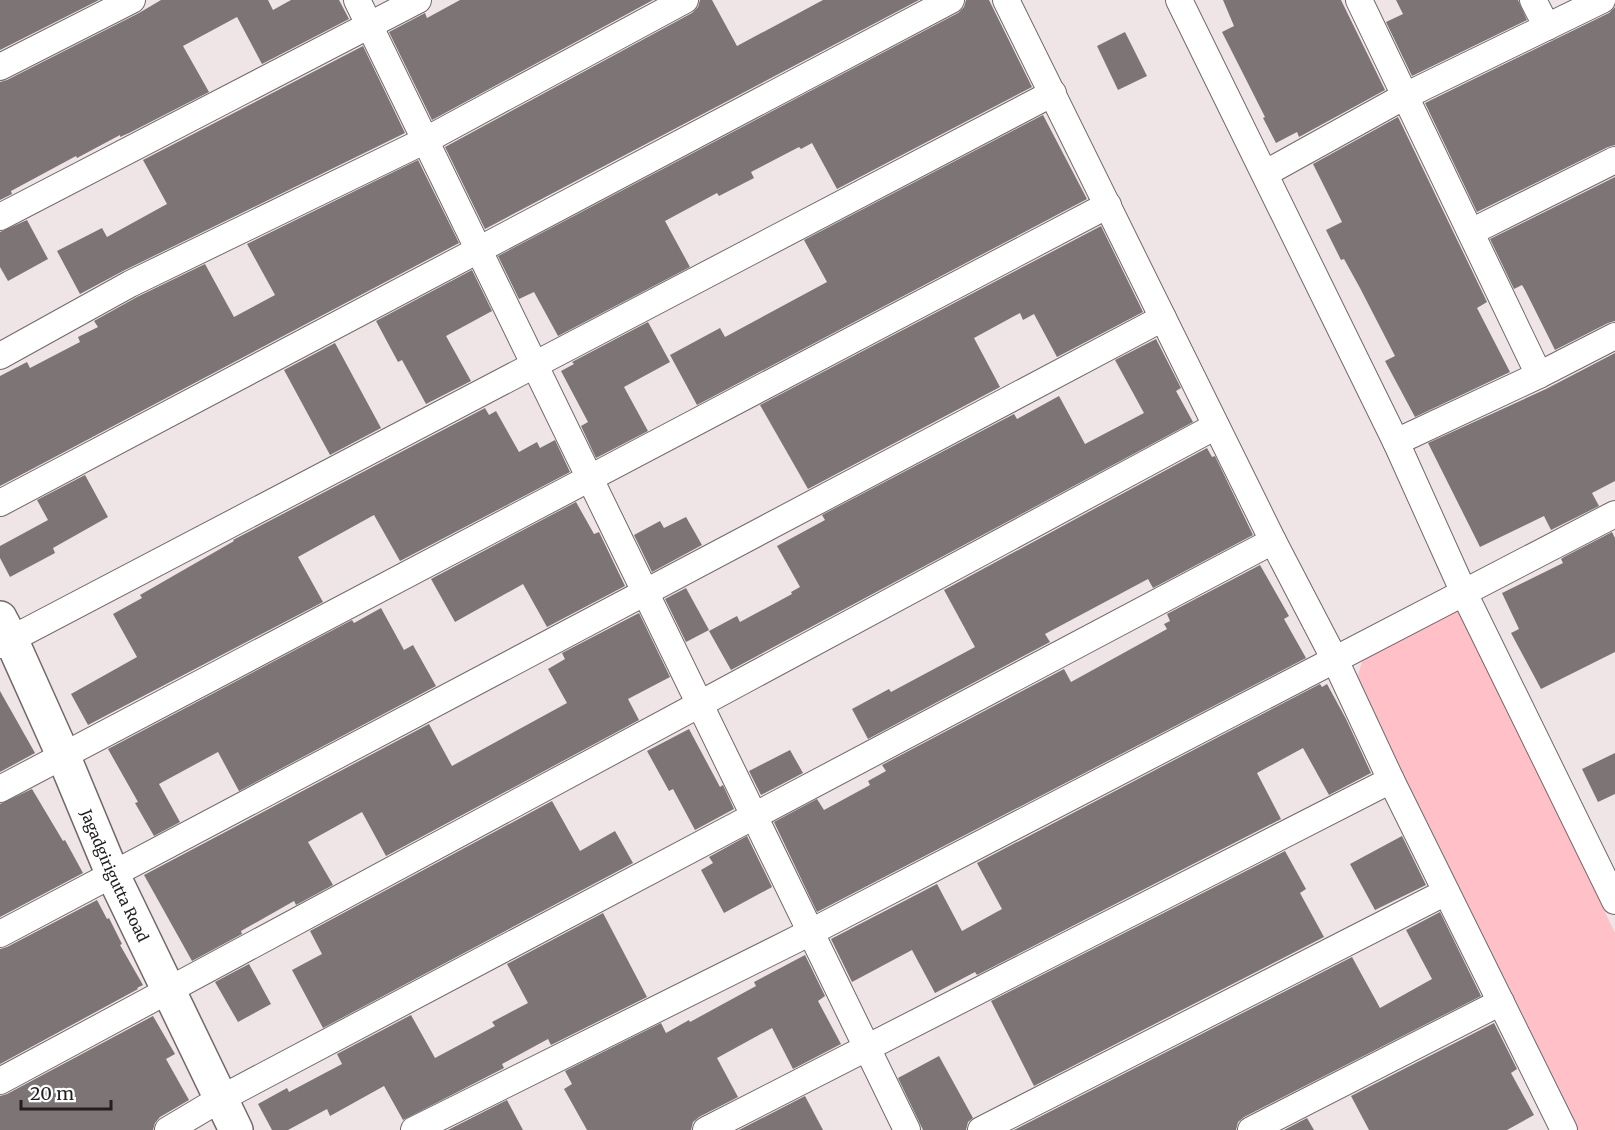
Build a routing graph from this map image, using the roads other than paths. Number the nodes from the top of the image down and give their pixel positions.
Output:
1 (132, 0) edge
2 (357, 0) edge
3 (418, 0) edge
4 (685, 0) edge
5 (951, 0) edge
6 (1006, 0) edge
7 (1179, 0) edge
8 (1359, 0) edge
9 (1533, 0) edge
10 (1602, 0) edge
11 (369, 25) junction
12 (1546, 27) junction
13 (0, 68) edge
14 (1053, 93) junction
15 (1405, 96) junction
16 (426, 140) junction
17 (1615, 160) edge
18 (1266, 173) junction
19 (1108, 205) junction
20 (0, 218) edge
21 (1471, 232) junction
22 (478, 249) junction
23 (1163, 318) junction
24 (1615, 336) edge
25 (0, 356) edge
26 (535, 366) junction
27 (1539, 375) junction
28 (1216, 426) junction
29 (1396, 442) junction
30 (590, 477) junction
31 (0, 503) edge
32 (1615, 514) edge
33 (1273, 541) junction
34 (645, 592) junction
35 (1464, 592) junction
36 (4, 634) edge
37 (1335, 660) junction
38 (700, 704) junction
39 (63, 755) junction
40 (1391, 780) junction
41 (0, 789) edge
42 (754, 816) junction
43 (112, 873) junction
44 (1446, 892) junction
45 (1615, 901) edge
46 (811, 932) junction
47 (0, 933) edge
48 (169, 988) junction
49 (1501, 1002) junction
50 (867, 1047) junction
51 (0, 1081) edge
52 (220, 1099) junction
53 (1560, 1129) edge
54 (168, 1130) edge
55 (236, 1130) edge
56 (414, 1130) edge
57 (706, 1130) edge
58 (907, 1130) edge
59 (981, 1130) edge
60 (1251, 1130) edge

1 - 13 street
2 - 11 street
3 - 11 street
4 - 16 street
5 - 22 street
6 - 14 street
7 - 18 street
8 - 15 street
9 - 12 street
10 - 12 street
11 - 16 street
11 - 20 street
12 - 15 street
14 - 19 street
14 - 26 street
15 - 18 street
15 - 21 street
16 - 22 street
16 - 25 street
17 - 21 street
18 - 29 street
19 - 23 street
19 - 30 street
21 - 27 street
22 - 26 street
22 - 31 street
23 - 28 street
23 - 34 street
24 - 27 street
26 - 30 street
26 - 36 street
27 - 29 street
28 - 33 street
28 - 38 street
29 - 35 street
30 - 34 street
30 - 39 street
32 - 35 street
33 - 37 street
33 - 42 street
34 - 38 street
34 - 43 street
35 - 37 street
35 - 45 street
36 - 39 street, Jagadgirigutta Road
37 - 40 street
37 - 46 street
38 - 42 street
38 - 48 street
39 - 41 street
39 - 43 street, Jagadgirigutta Road
40 - 44 street
40 - 50 street
42 - 46 street
42 - 52 street
43 - 47 street
43 - 48 street, Jagadgirigutta Road
44 - 49 street
44 - 59 street
46 - 50 street
46 - 56 street
48 - 51 street
48 - 52 street, Jagadgirigutta Road
49 - 53 street
49 - 60 street
50 - 57 street
50 - 58 street
52 - 54 street
52 - 55 street, Jagadgirigutta Road

